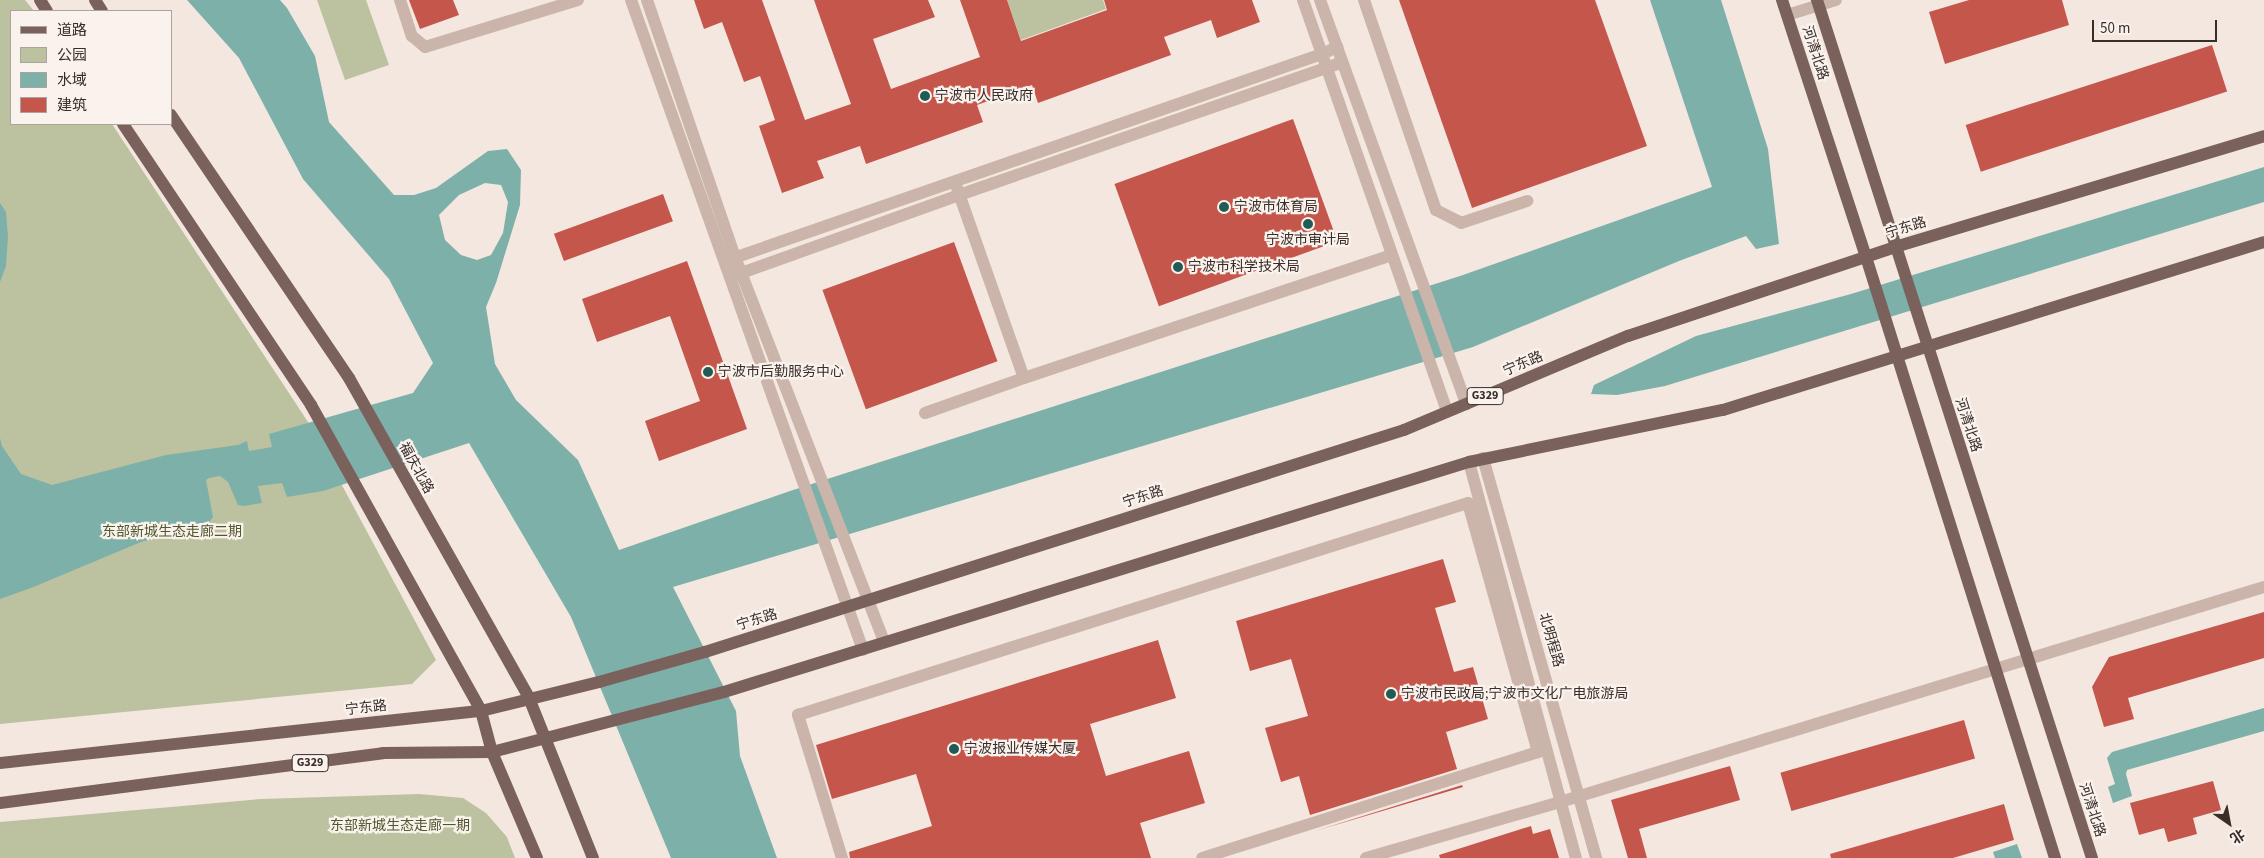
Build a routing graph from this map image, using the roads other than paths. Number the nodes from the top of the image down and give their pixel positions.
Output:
1 (400, 0) edge
2 (578, 0) edge
3 (631, 0) edge
4 (647, 0) edge
5 (1303, 0) edge
6 (1320, 0) edge
7 (1364, 0) edge
8 (1782, 0) edge
9 (1836, 0) edge
10 (1818, 3) edge
11 (1787, 15) junction
12 (1337, 47) junction
13 (1322, 54) junction
14 (1342, 62) junction
15 (1326, 68) junction
16 (172, 116) edge
17 (124, 125) edge
18 (2264, 136) edge
19 (954, 180) junction
20 (959, 195) junction
21 (1527, 201) dead end
22 (2264, 242) edge
23 (1895, 247) junction
24 (1391, 255) junction
25 (1866, 256) junction
26 (729, 260) junction
27 (735, 275) junction
28 (1927, 346) junction
29 (1897, 355) junction
30 (1024, 378) junction
31 (1466, 404) junction
32 (1447, 412) junction
33 (925, 413) dead end
34 (1483, 458) junction
35 (1469, 462) junction
36 (2264, 588) edge
37 (869, 600) junction
38 (847, 607) junction
39 (884, 642) junction
40 (863, 650) junction
41 (2027, 658) junction
42 (1996, 668) junction
43 (528, 698) junction
44 (481, 711) junction
45 (544, 739) junction
46 (492, 752) junction
47 (0, 763) edge
48 (1578, 796) junction
49 (1560, 802) junction
50 (0, 803) edge
51 (1234, 853) edge
52 (537, 858) edge
53 (593, 858) edge
54 (842, 858) edge
55 (1202, 858) edge
56 (1366, 858) edge
57 (1576, 858) edge
58 (1596, 858) edge
59 (2055, 858) edge
60 (2092, 858) edge

1 - 2 street
3 - 26 street
4 - 26 street
5 - 13 street
6 - 12 street
7 - 21 street
8 - 11 main road, 河清北路
9 - 10 street
10 - 11 street
10 - 23 main road, 河清北路
11 - 25 main road, 河清北路
12 - 13 street
12 - 14 street
13 - 15 street
13 - 19 street
14 - 15 street
14 - 31 street
15 - 20 street
15 - 24 street
16 - 43 main road, 福庆北路
17 - 44 main road
18 - 23 main road, 宁东路 / G329
19 - 20 street
19 - 26 street
20 - 27 street
20 - 30 street
22 - 28 main road, G329
23 - 25 main road, 宁东路 / G329
23 - 28 main road, 河清北路
24 - 30 street
24 - 32 street
25 - 29 main road, 河清北路
25 - 31 main road, 宁东路 / G329
26 - 27 street
27 - 37 street
27 - 38 street
28 - 29 main road, G329
28 - 41 main road, 河清北路
29 - 34 main road, G329
29 - 42 main road, 河清北路
30 - 33 street
31 - 32 main road, 宁东路 / G329
32 - 37 main road, 宁东路 / G329
34 - 35 main road, G329
34 - 48 street, 北明程路
35 - 39 main road, G329
35 - 49 street
36 - 41 street
37 - 38 main road, 宁东路 / G329
37 - 39 street
38 - 40 street
38 - 43 main road, 宁东路 / G329
39 - 40 main road, G329
40 - 45 main road, G329
41 - 42 street
41 - 60 main road, 河清北路
42 - 48 street
42 - 59 main road, 河清北路
43 - 44 main road, 宁东路 / G329
43 - 45 main road, 福庆北路
44 - 46 main road
44 - 47 main road, 宁东路 / G329
45 - 46 main road, G329
45 - 53 main road, 福庆北路
46 - 50 main road, G329
46 - 52 main road
48 - 49 street
48 - 58 street, 北明程路
49 - 56 street
49 - 57 street
51 - 54 street
51 - 55 street

